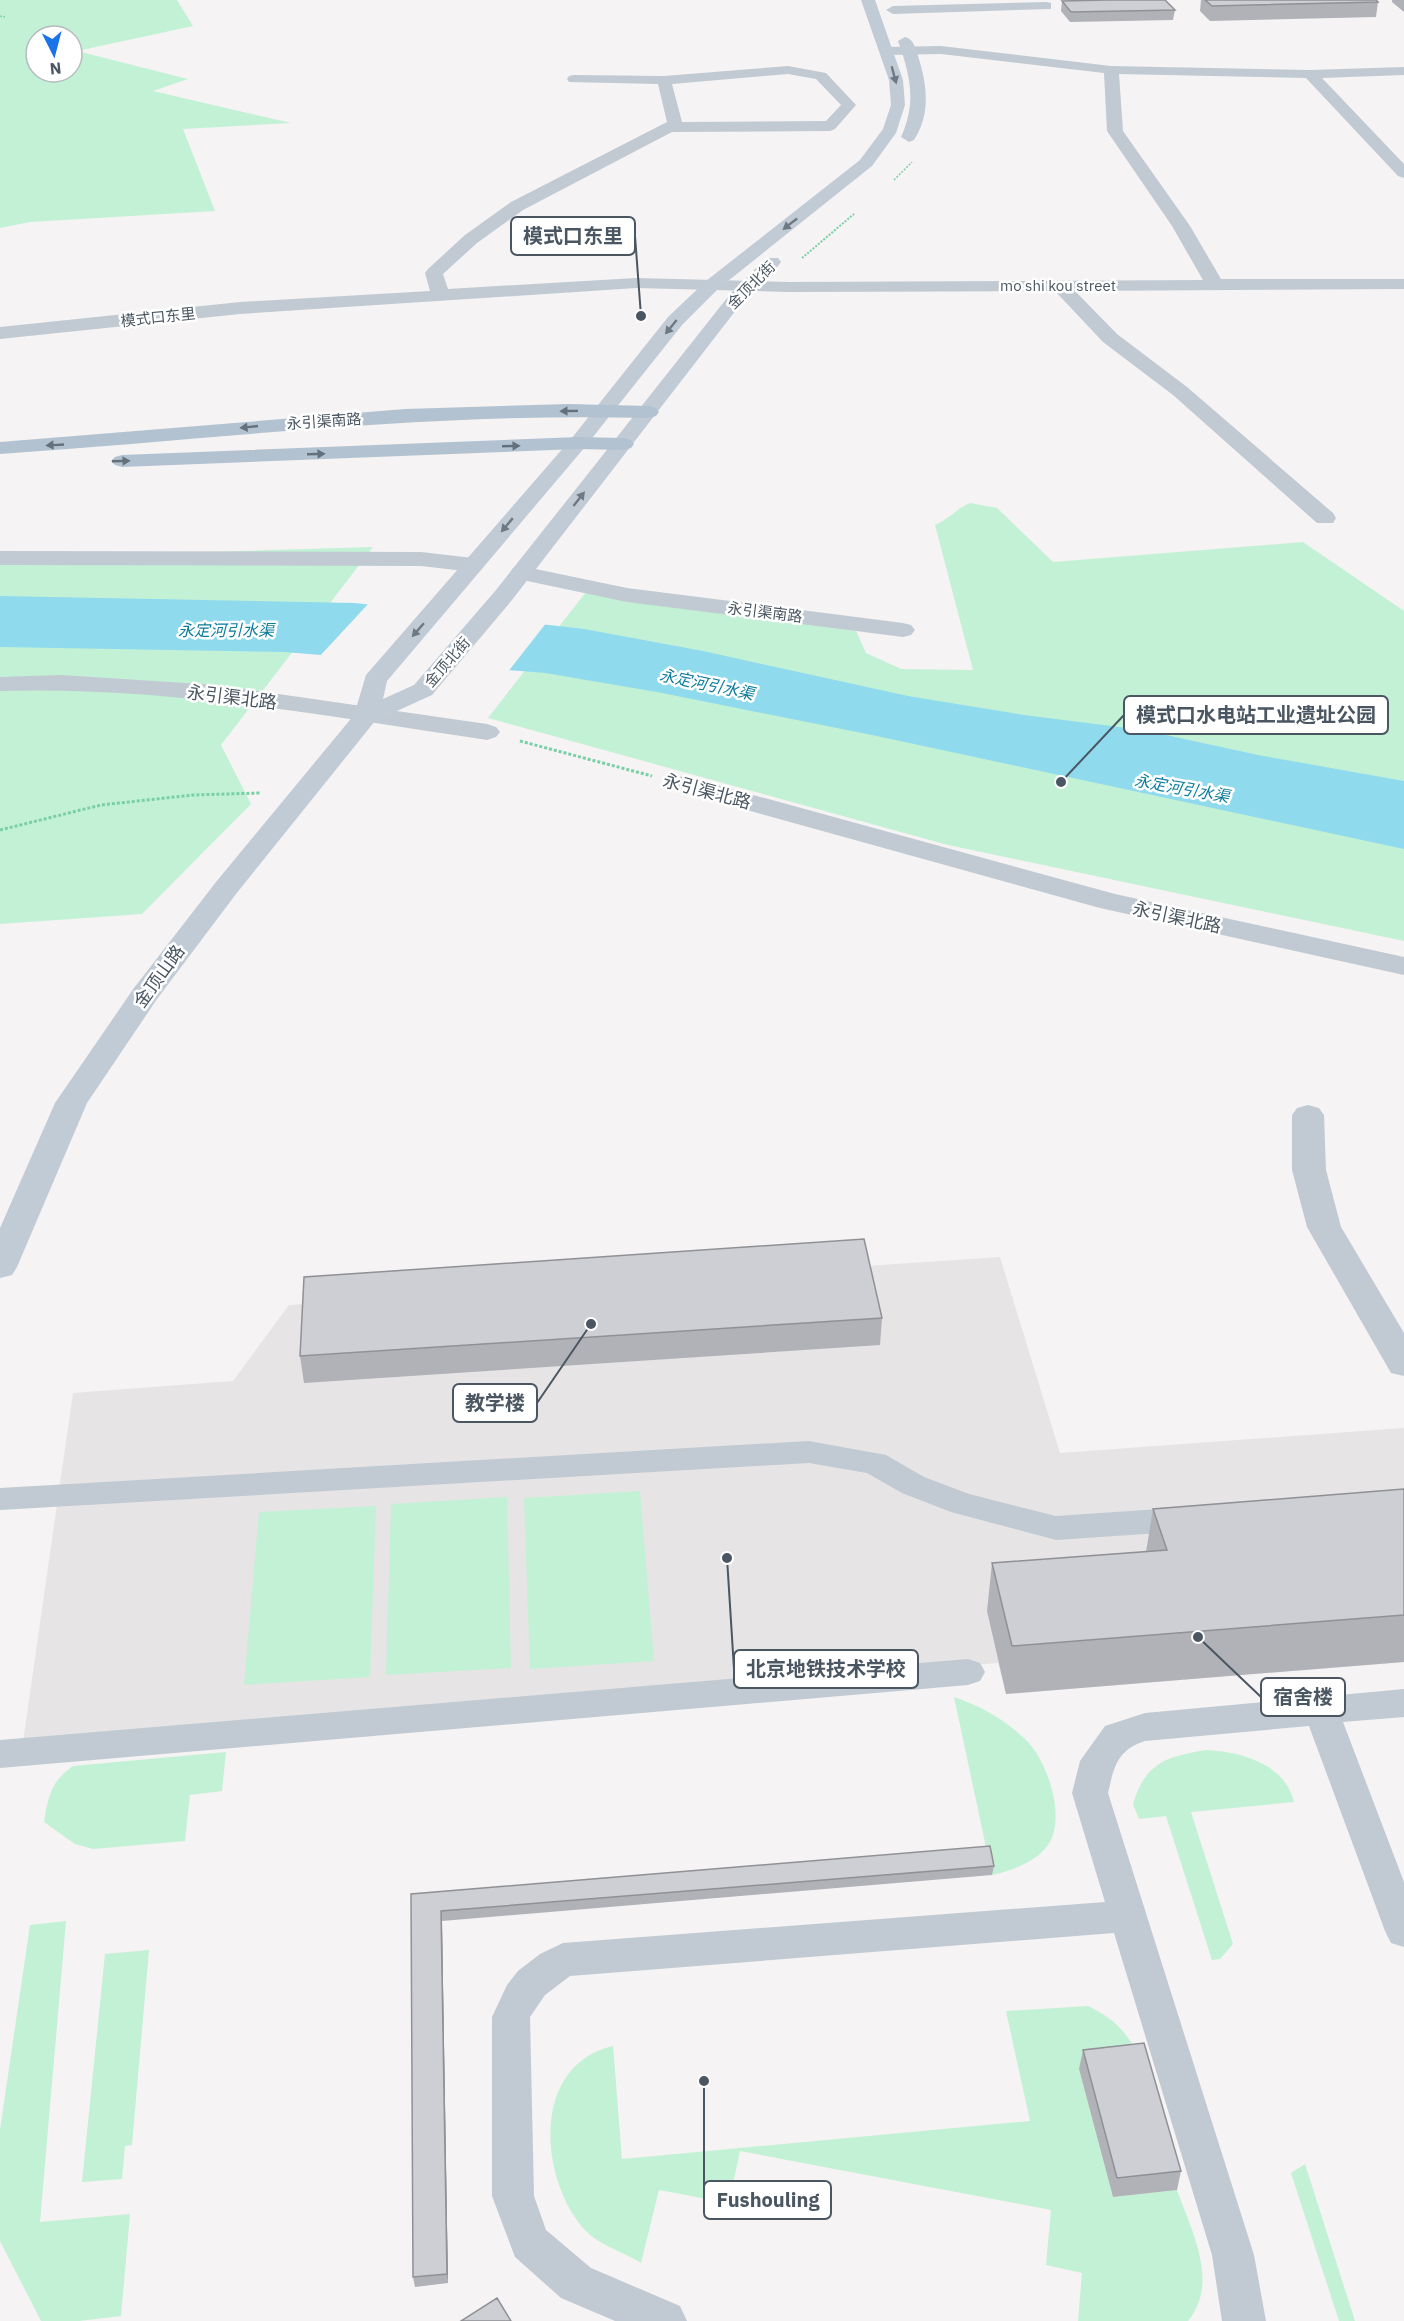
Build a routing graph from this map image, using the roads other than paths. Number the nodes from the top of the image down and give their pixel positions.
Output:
1 (868, 0) edge
2 (891, 5) edge
3 (1046, 6) dead end
4 (886, 51) junction
5 (909, 51) junction
6 (1111, 70) junction
7 (1404, 71) edge
8 (1310, 74) junction
9 (574, 79) dead end
10 (664, 80) junction
11 (669, 127) junction
12 (902, 150) dead end
13 (1404, 173) edge
14 (782, 255) dead end
15 (1215, 284) junction
16 (1404, 284) edge
17 (712, 285) junction
18 (747, 285) junction
19 (1059, 285) junction
20 (440, 294) junction
21 (0, 333) edge
22 (606, 410) junction
23 (649, 412) junction
24 (578, 443) junction
25 (624, 444) junction
26 (0, 448) edge
27 (83, 462) dead end
28 (106, 462) dead end
29 (0, 465) edge
30 (1325, 518) dead end
31 (0, 558) edge
32 (473, 566) junction
33 (521, 573) junction
34 (903, 630) dead end
35 (0, 684) edge
36 (366, 716) junction
37 (487, 732) road end
38 (684, 784) road end
39 (1404, 966) edge
40 (1308, 1115) dead end
41 (0, 1267) edge
42 (1404, 1364) edge
43 (0, 1499) edge
44 (1219, 1517) edge
45 (968, 1672) dead end
46 (1404, 1703) edge
47 (1322, 1710) junction
48 (0, 1754) edge
49 (1128, 1916) junction
50 (1404, 1932) edge
51 (665, 2321) edge
52 (1244, 2321) edge

1 - 4 main road, 金顶北街
2 - 3 street
2 - 5 main road
4 - 5 street
4 -> 17 main road, 金顶北街
5 - 6 street
5 - 12 main road
6 - 8 street
6 - 15 street
7 - 8 street
8 - 13 street
9 - 10 street
10 - 11 street
10 - 11 street
11 - 20 street
14 - 18 main road, 金顶北街
15 - 16 street, mo shi kou street
15 - 19 street, mo shi kou street
17 - 18 street, mo shi kou street
17 - 20 street, 模式口东里
17 -> 22 main road, 金顶北街
18 - 19 street, mo shi kou street
18 - 23 main road, 金顶北街
19 - 30 street
20 - 21 street, 模式口东里
22 - 23 main road, 永引渠南路
22 - 24 main road, 金顶北街
22 -> 26 main road, 永引渠南路
23 - 25 main road, 金顶北街
24 - 25 main road, 永引渠南路
28 -> 24 main road, 永引渠南路
24 -> 32 main road, 金顶北街
33 -> 25 main road, 金顶北街
27 - 29 main road
31 - 32 street
32 -> 36 main road, 金顶北街
33 - 34 street, 永引渠南路
33 - 36 main road, 金顶北街
35 - 36 street, 永引渠北路
36 - 37 street, 永引渠北路
36 - 41 main road, 金顶山路
38 - 39 street, 永引渠北路
40 - 42 street
43 - 44 lane
45 - 48 lane
46 - 47 lane
47 - 49 lane
47 - 50 lane
49 - 51 lane
49 - 52 lane

